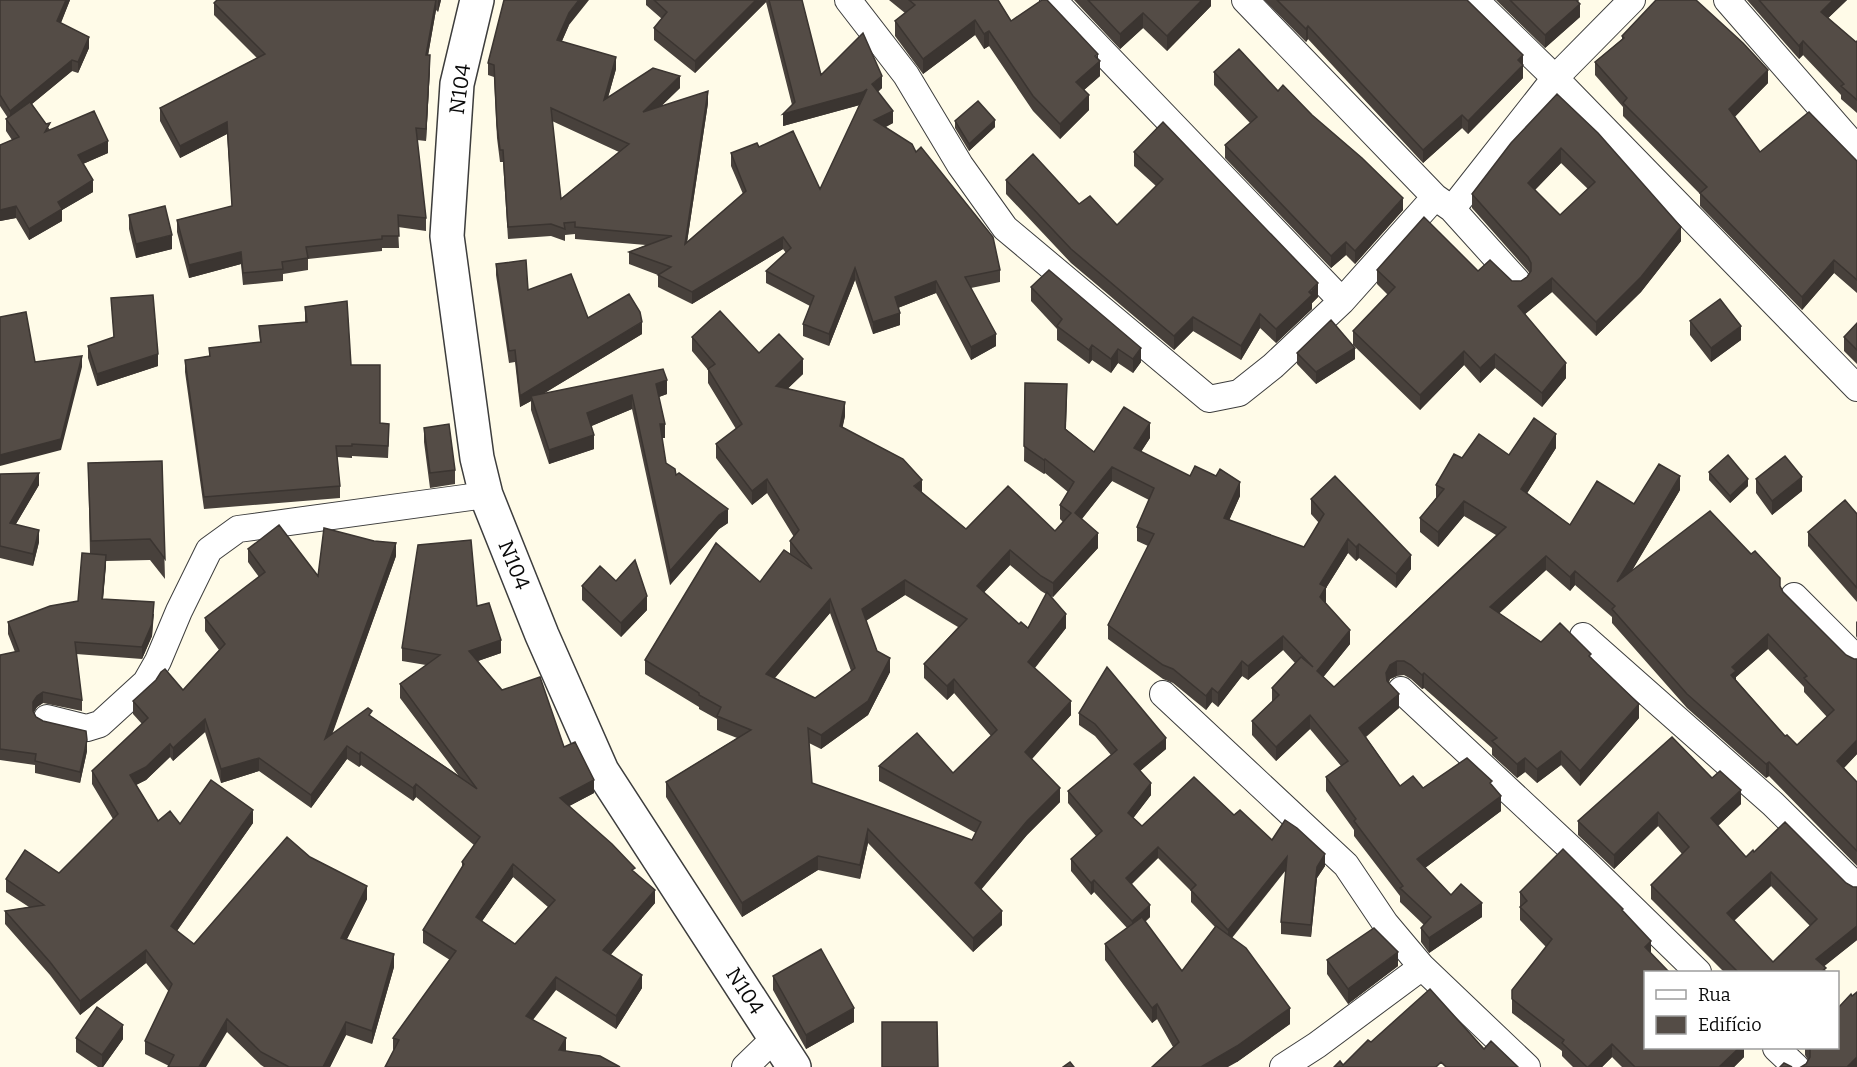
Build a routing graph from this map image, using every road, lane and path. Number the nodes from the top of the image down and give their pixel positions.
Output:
1 (477, 0) edge
2 (848, 0) edge
3 (1053, 0) edge
4 (1245, 0) edge
5 (1475, 0) edge
6 (1632, 0) edge
7 (1727, 0) edge
8 (1555, 78) junction
9 (1857, 149) edge
10 (1443, 203) junction
11 (1517, 281) edge
12 (1342, 301) junction
13 (1857, 388) edge
14 (486, 495) junction
15 (1794, 597) dead end
16 (1583, 636) dead end
17 (1857, 659) edge
18 (1401, 690) dead end
19 (1163, 694) dead end
20 (47, 718) dead end
21 (1857, 887) edge
22 (1422, 967) junction
23 (1697, 971) edge
24 (775, 1038) junction
25 (1778, 1049) edge
26 (745, 1067) edge
27 (794, 1067) edge
28 (1283, 1067) edge
29 (1527, 1067) edge
30 (1796, 1067) edge

1 - 14 street, N104 / N104
2 - 12 street
3 - 12 street
4 - 10 street
5 - 8 street
6 - 8 street
7 - 9 street
8 - 10 street
8 - 13 street
10 - 11 street
10 - 12 street
14 - 20 street
14 - 24 street, N104 / N104
15 - 17 street
16 - 21 street
18 - 23 street
19 - 22 street
22 - 28 street
22 - 29 street
24 - 26 street
24 - 27 street, N104 / N104
25 - 30 street

